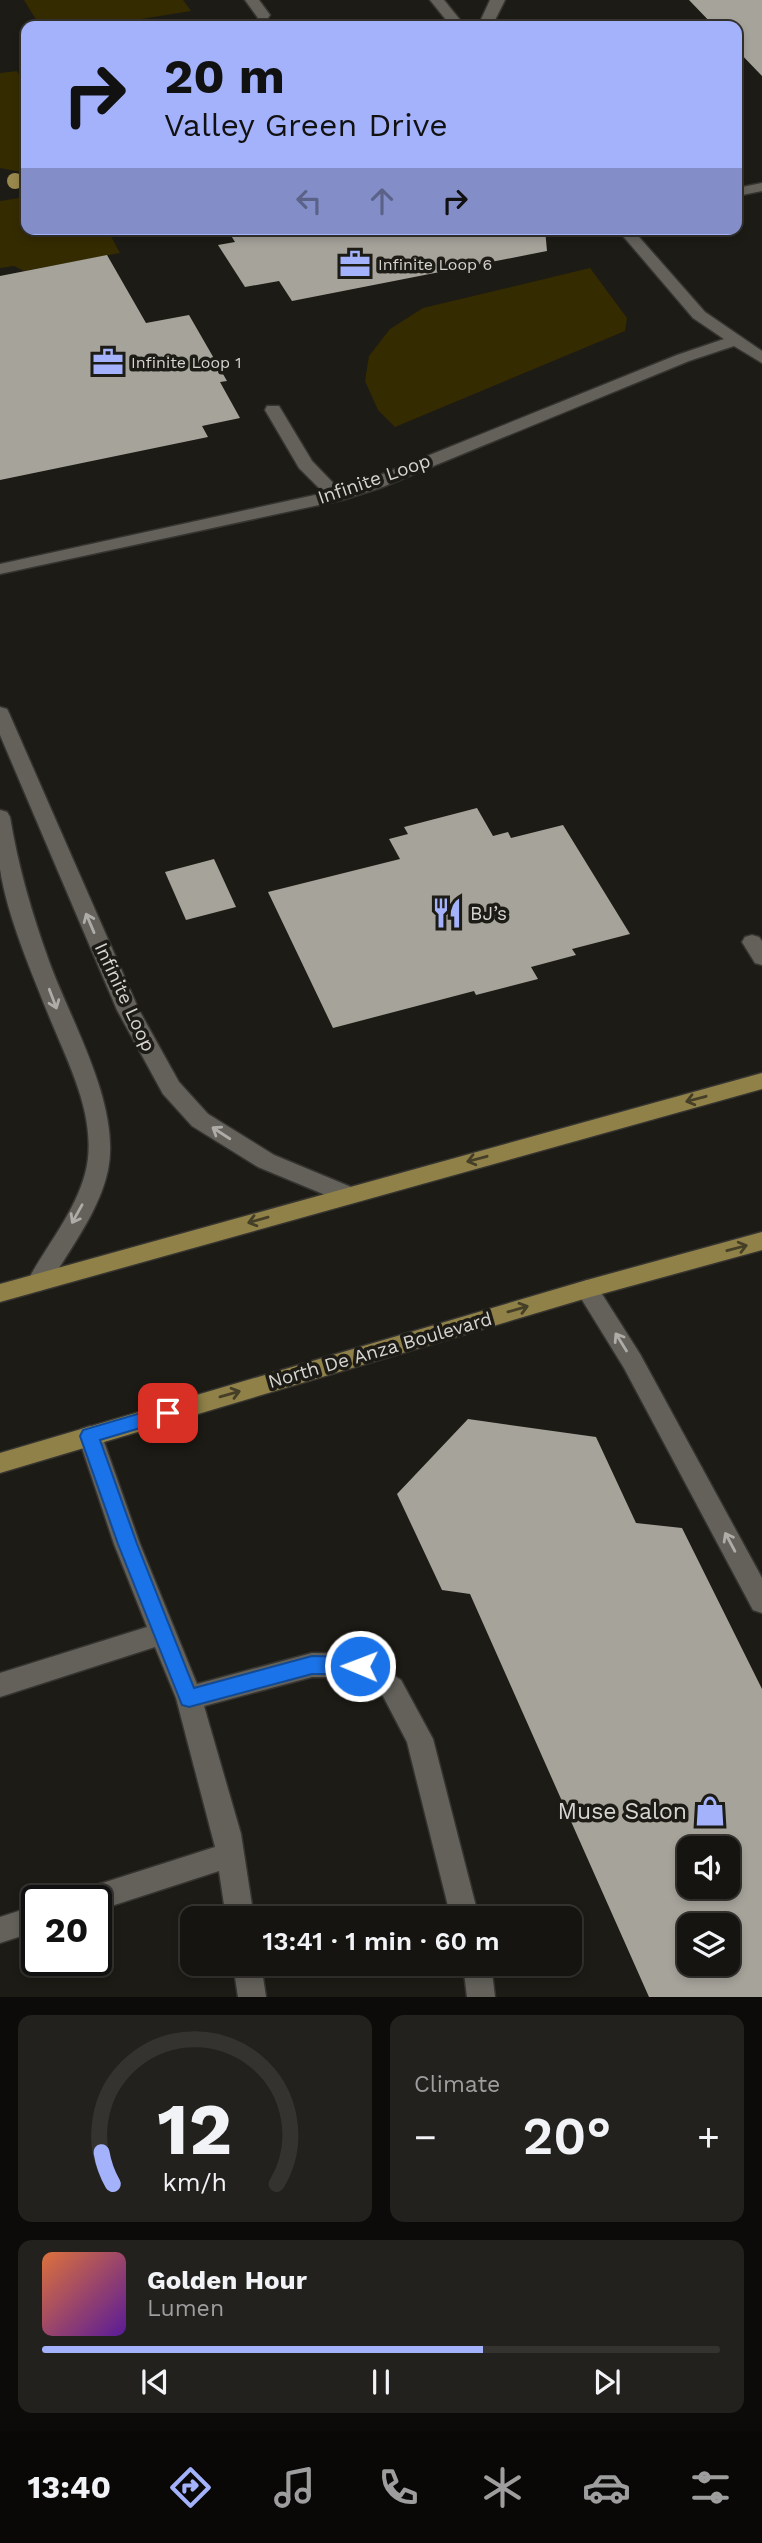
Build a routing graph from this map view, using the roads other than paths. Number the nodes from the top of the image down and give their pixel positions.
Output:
1 (252, 0) edge
2 (437, 0) edge
3 (498, 0) edge
4 (263, 15) dead end
5 (454, 21) edge
6 (487, 21) edge
7 (762, 187) edge
8 (742, 191) edge
9 (629, 235) edge
10 (734, 341) junction
11 (762, 358) edge
12 (273, 410) dead end
13 (336, 496) junction
14 (0, 569) edge
15 (0, 712) edge
16 (0, 817) edge
17 (762, 1081) edge
18 (348, 1195) junction
19 (762, 1241) edge
20 (39, 1282) junction
21 (587, 1289) junction
22 (0, 1293) edge
23 (90, 1436) junction
24 (0, 1463) edge
25 (762, 1602) edge
26 (163, 1633) junction
27 (0, 1685) edge
28 (189, 1698) junction
29 (230, 1855) junction
30 (112, 1893) edge
31 (238, 1906) edge
32 (462, 1906) edge
33 (21, 1923) edge
34 (0, 1930) edge
35 (249, 1976) edge
36 (480, 1976) edge
37 (252, 1997) edge
38 (481, 1997) edge

1 - 4 street
2 - 5 street
3 - 6 street
7 - 8 street
9 - 10 street
10 - 11 street
10 - 13 street, Infinite Loop
12 - 13 street
13 - 14 street, Infinite Loop
18 -> 15 street, Infinite Loop
16 -> 20 street
17 -> 18 main road
18 -> 20 main road
21 -> 19 main road, North De Anza Boulevard
20 - 22 main road
23 -> 21 main road, North De Anza Boulevard
25 -> 21 street
23 - 24 main road, North De Anza Boulevard
23 - 26 street
26 - 27 street
26 - 28 street
28 - 29 street
28 - 32 street
29 - 30 street
29 - 31 street
33 - 34 street
35 - 37 street
36 - 38 street

